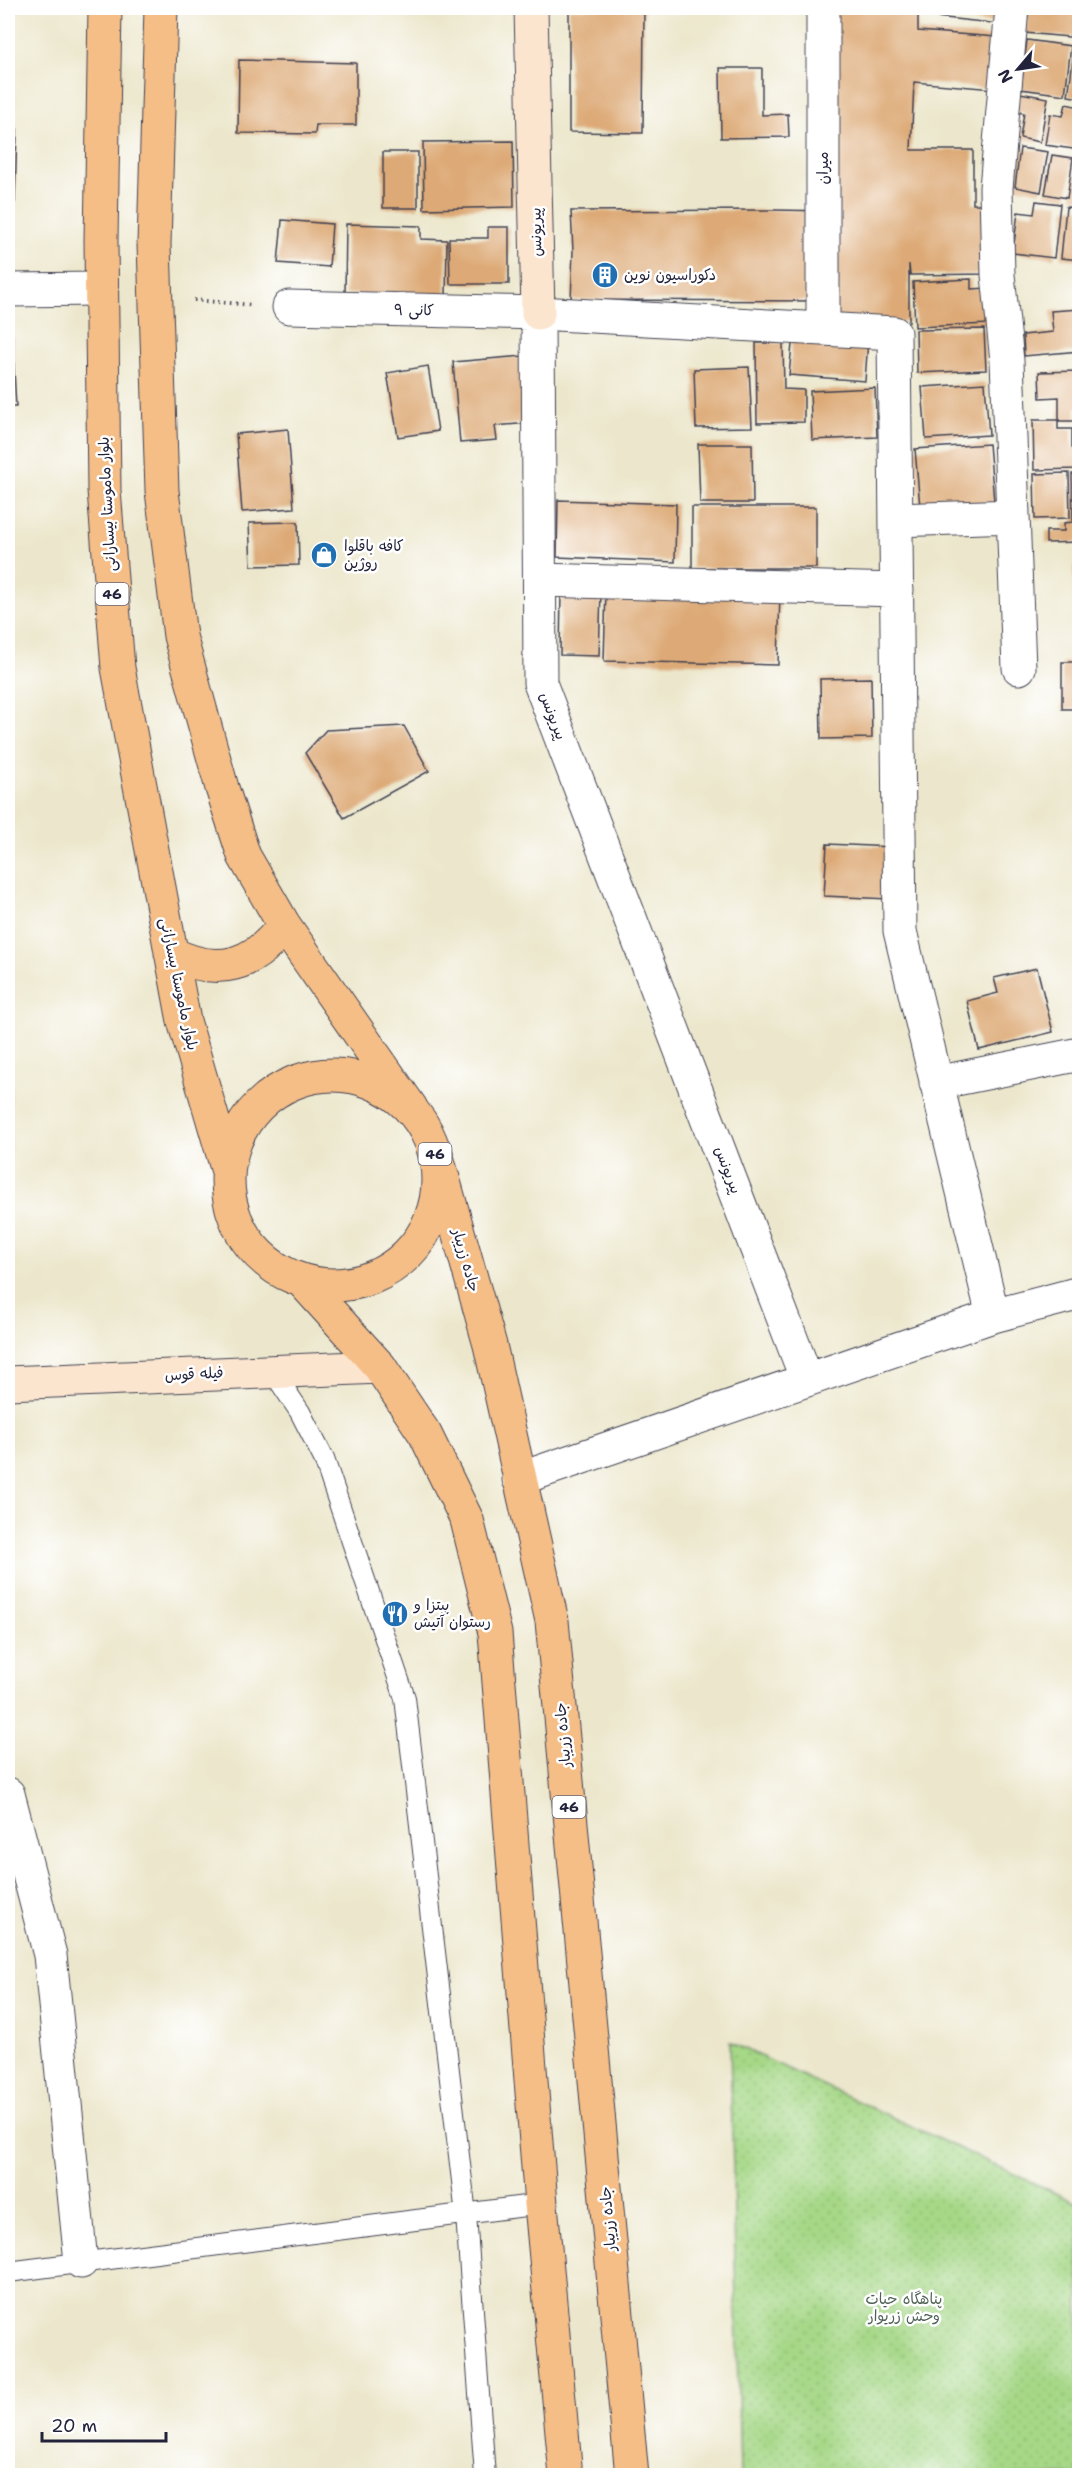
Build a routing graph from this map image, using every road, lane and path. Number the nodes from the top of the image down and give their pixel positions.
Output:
1 (105, 8) edge
2 (161, 8) edge
3 (531, 8) edge
4 (823, 8) edge
5 (1012, 8) edge
6 (101, 289) junction
7 (8, 290) edge
8 (156, 297) junction
9 (289, 307) joint
10 (538, 314) junction
11 (824, 329) junction
12 (1013, 516) junction
13 (896, 520) junction
14 (540, 580) junction
15 (897, 590) junction
16 (1019, 668) dead end
17 (284, 925) junction
18 (171, 953) junction
19 (1080, 1054) edge
20 (936, 1083) junction
21 (411, 1108) junction
22 (435, 1150) junction
23 (227, 1168) junction
24 (303, 1282) junction
25 (1080, 1293) edge
26 (993, 1316) junction
27 (380, 1367) junction
28 (272, 1370) junction
29 (807, 1380) junction
30 (8, 1383) edge
31 (519, 1479) junction
32 (8, 1794) edge
33 (541, 2204) junction
34 (466, 2215) junction
35 (81, 2262) junction
36 (8, 2272) edge
37 (485, 2475) edge
38 (566, 2475) edge
39 (632, 2475) edge

1 - 6 main road, بلوار ماموستا بیسارانی / 46
2 - 8 main road, 46
3 - 10 street, پیریونس
4 - 11 street, میران
5 - 12 street
6 - 7 street
6 - 18 main road, بلوار ماموستا بیسارانی / 46
8 - 9 path
8 - 17 main road, 46
9 - 10 street, کانی ۹
10 - 11 street, کانی ۹
10 - 14 street, پیریونس
11 - 13 street, کانی ۹
12 - 13 street
12 - 16 street
13 - 15 street
14 - 15 street
14 - 29 street, پیریونس
15 - 20 street
17 - 18 main road
17 - 21 main road, 46
18 - 23 main road, بلوار ماموستا بیسارانی / 46
19 - 20 street
20 - 26 street
21 - 22 main road, 46
21 - 23 main road, 46
22 - 24 main road, 46
22 - 31 main road, جاده زریبار / 46
23 - 24 main road, 46
24 - 27 main road, 46
25 - 26 street
26 - 29 street
27 - 28 street, فیله قوس
27 - 33 main road, 46
28 - 30 street, فیله قوس
28 - 34 lane
29 - 31 street
31 - 39 main road, جاده زریبار / 46
32 - 35 street
33 - 34 lane
33 - 38 main road, 46
34 - 35 lane
34 - 37 lane
35 - 36 lane

